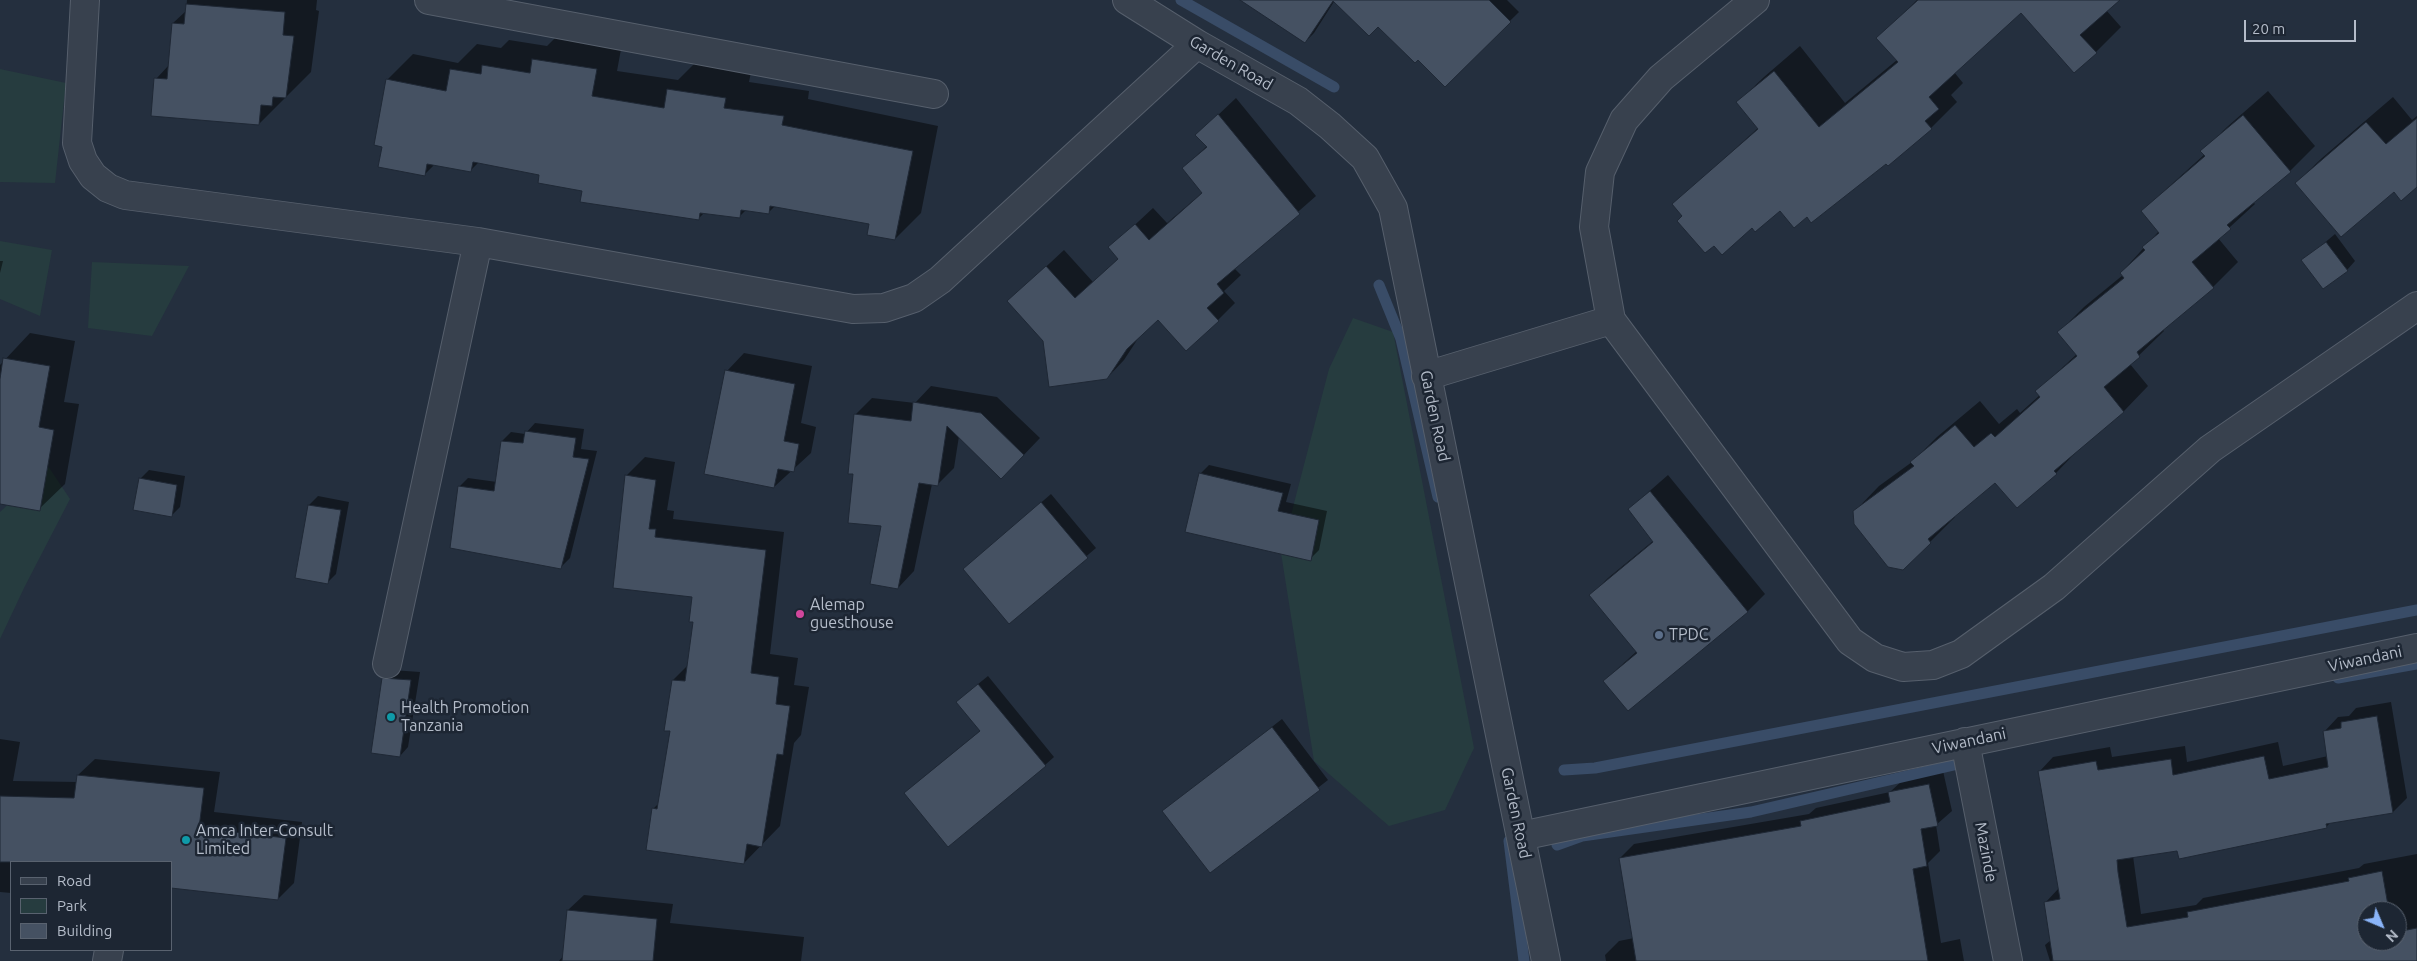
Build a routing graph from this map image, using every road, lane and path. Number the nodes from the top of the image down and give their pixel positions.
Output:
1 (85, 0) edge
2 (428, 0) edge
3 (1127, 0) edge
4 (1755, 0) edge
5 (1197, 44) junction
6 (934, 94) dead end
7 (478, 242) junction
8 (2417, 306) edge
9 (1611, 320) junction
10 (1426, 376) junction
11 (2417, 648) edge
12 (387, 664) dead end
13 (1965, 742) junction
14 (1520, 836) junction
15 (1546, 961) edge
16 (2008, 961) edge

1 - 7 street
2 - 6 street
3 - 5 street, Garden Road
4 - 9 street
5 - 7 street
5 - 10 street, Garden Road
7 - 12 street
8 - 9 street
9 - 10 street
10 - 14 street, Garden Road
11 - 13 street, Viwandani
13 - 14 street, Viwandani
13 - 16 street, Mazinde
14 - 15 street, Garden Road

